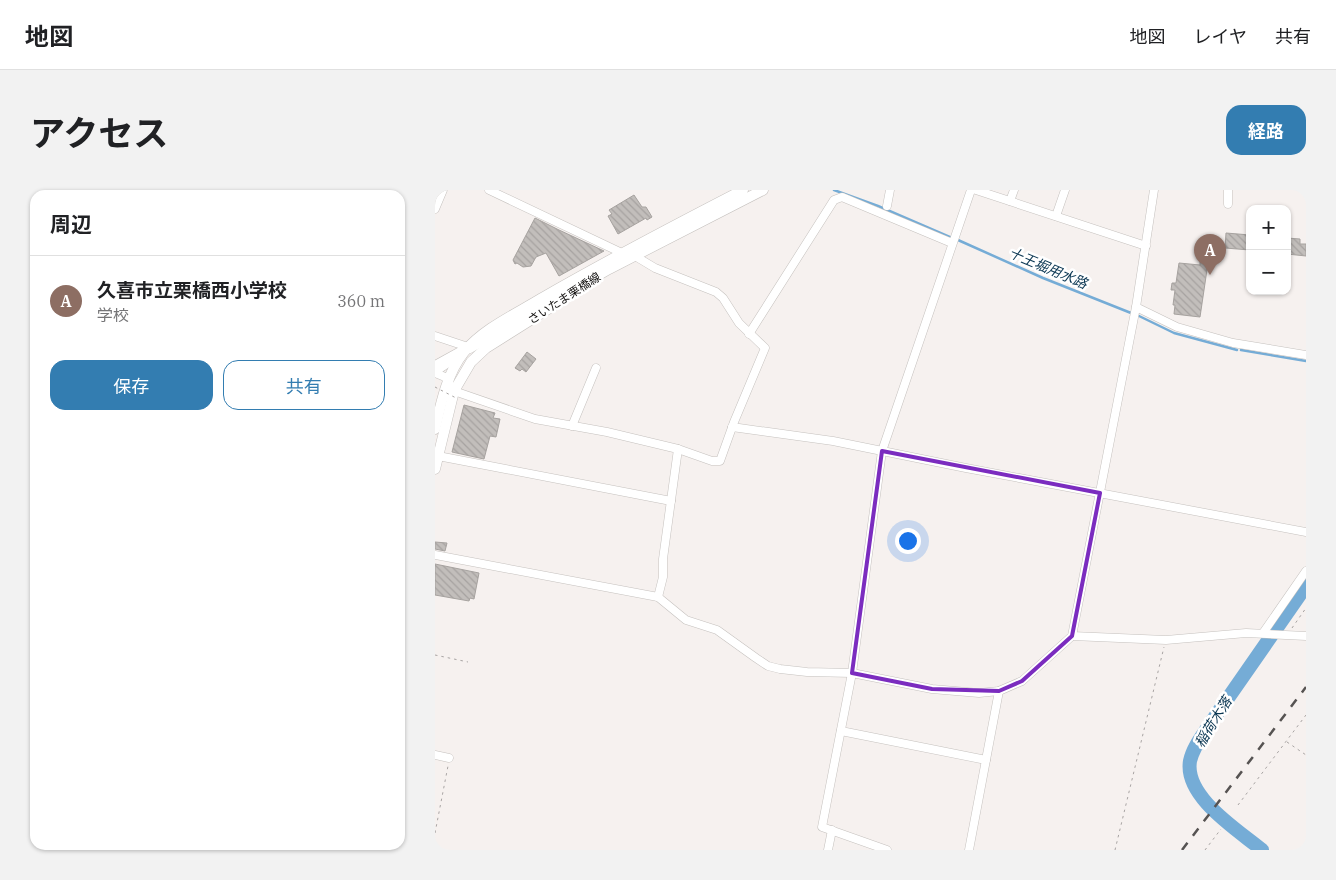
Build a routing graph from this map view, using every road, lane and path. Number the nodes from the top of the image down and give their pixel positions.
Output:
1 (443, 190) edge
2 (489, 190) edge
3 (743, 190) edge
4 (763, 190) edge
5 (890, 190) edge
6 (971, 190) edge
7 (976, 190) edge
8 (1014, 190) edge
9 (1065, 190) edge
10 (1154, 190) edge
11 (1228, 190) edge
12 (1010, 201) junction
13 (1228, 204) dead end
14 (887, 206) dead end
15 (435, 209) edge
16 (1056, 216) junction
17 (952, 242) junction
18 (1146, 246) junction
19 (622, 253) junction
20 (635, 256) junction
21 (576, 288) junction
22 (1136, 307) junction
23 (749, 334) junction
24 (435, 336) edge
25 (465, 350) junction
26 (1306, 356) edge
27 (435, 365) edge
28 (595, 368) dead end
29 (435, 373) edge
30 (448, 382) junction
31 (435, 387) edge
32 (456, 395) junction
33 (572, 426) junction
34 (732, 427) junction
35 (435, 429) edge
36 (678, 449) junction
37 (882, 451) junction
38 (438, 456) junction
39 (435, 469) edge
40 (1099, 493) junction
41 (671, 501) junction
42 (1306, 532) edge
43 (435, 555) edge
44 (1306, 571) edge
45 (658, 597) junction
46 (1306, 608) edge
47 (1265, 633) junction
48 (1285, 635) junction
49 (1072, 636) junction
50 (1306, 636) edge
51 (1166, 640) junction
52 (435, 655) edge
53 (468, 662) dead end
54 (852, 672) junction
55 (999, 691) junction
56 (1306, 715) edge
57 (841, 731) junction
58 (1286, 742) junction
59 (435, 755) edge
60 (1306, 755) edge
61 (449, 758) joint
62 (986, 760) junction
63 (1238, 805) dead end
64 (1221, 829) dead end
65 (832, 830) junction
66 (435, 833) edge
67 (828, 850) edge
68 (887, 850) edge
69 (969, 850) edge
70 (1115, 850) edge
71 (1205, 850) edge

1 - 15 street
2 - 19 street
3 - 19 main road, さいたま栗橋線
4 - 20 main road, さいたま栗橋線
5 - 14 street
6 - 17 street
7 - 12 street
8 - 12 street
9 - 16 street
10 - 18 street
11 - 13 street
12 - 16 street
16 - 18 street
17 - 23 street
17 - 37 street
18 - 22 street
19 - 25 main road, さいたま栗橋線
20 - 21 main road, さいたま栗橋線
20 - 23 street
21 - 25 street
21 - 32 main road, さいたま栗橋線
22 - 26 street
22 - 40 street
23 - 34 street
24 - 25 street
25 - 27 street
25 - 29 street
25 - 30 main road, さいたま栗橋線
28 - 33 street
29 - 30 street
30 - 32 street
30 - 35 main road, さいたま栗橋線
31 - 32 path, bridge
32 - 33 street
32 - 38 main road, さいたま栗橋線
33 - 36 street
34 - 36 street
34 - 37 street
36 - 41 street
37 - 40 street
37 - 54 street
38 - 39 main road, さいたま栗橋線
38 - 41 street
40 - 42 street
40 - 49 street
41 - 45 street
43 - 45 street
44 - 47 street
45 - 54 street
46 - 48 path
47 - 48 street
47 - 51 street
48 - 50 street
49 - 51 street
49 - 55 street
51 - 70 path
52 - 53 path
54 - 55 street
54 - 57 street
55 - 62 street
56 - 58 path
57 - 62 street
57 - 65 street
58 - 60 path
58 - 63 path
59 - 61 street
61 - 66 path
62 - 69 street
64 - 71 path
65 - 67 street
65 - 68 street

